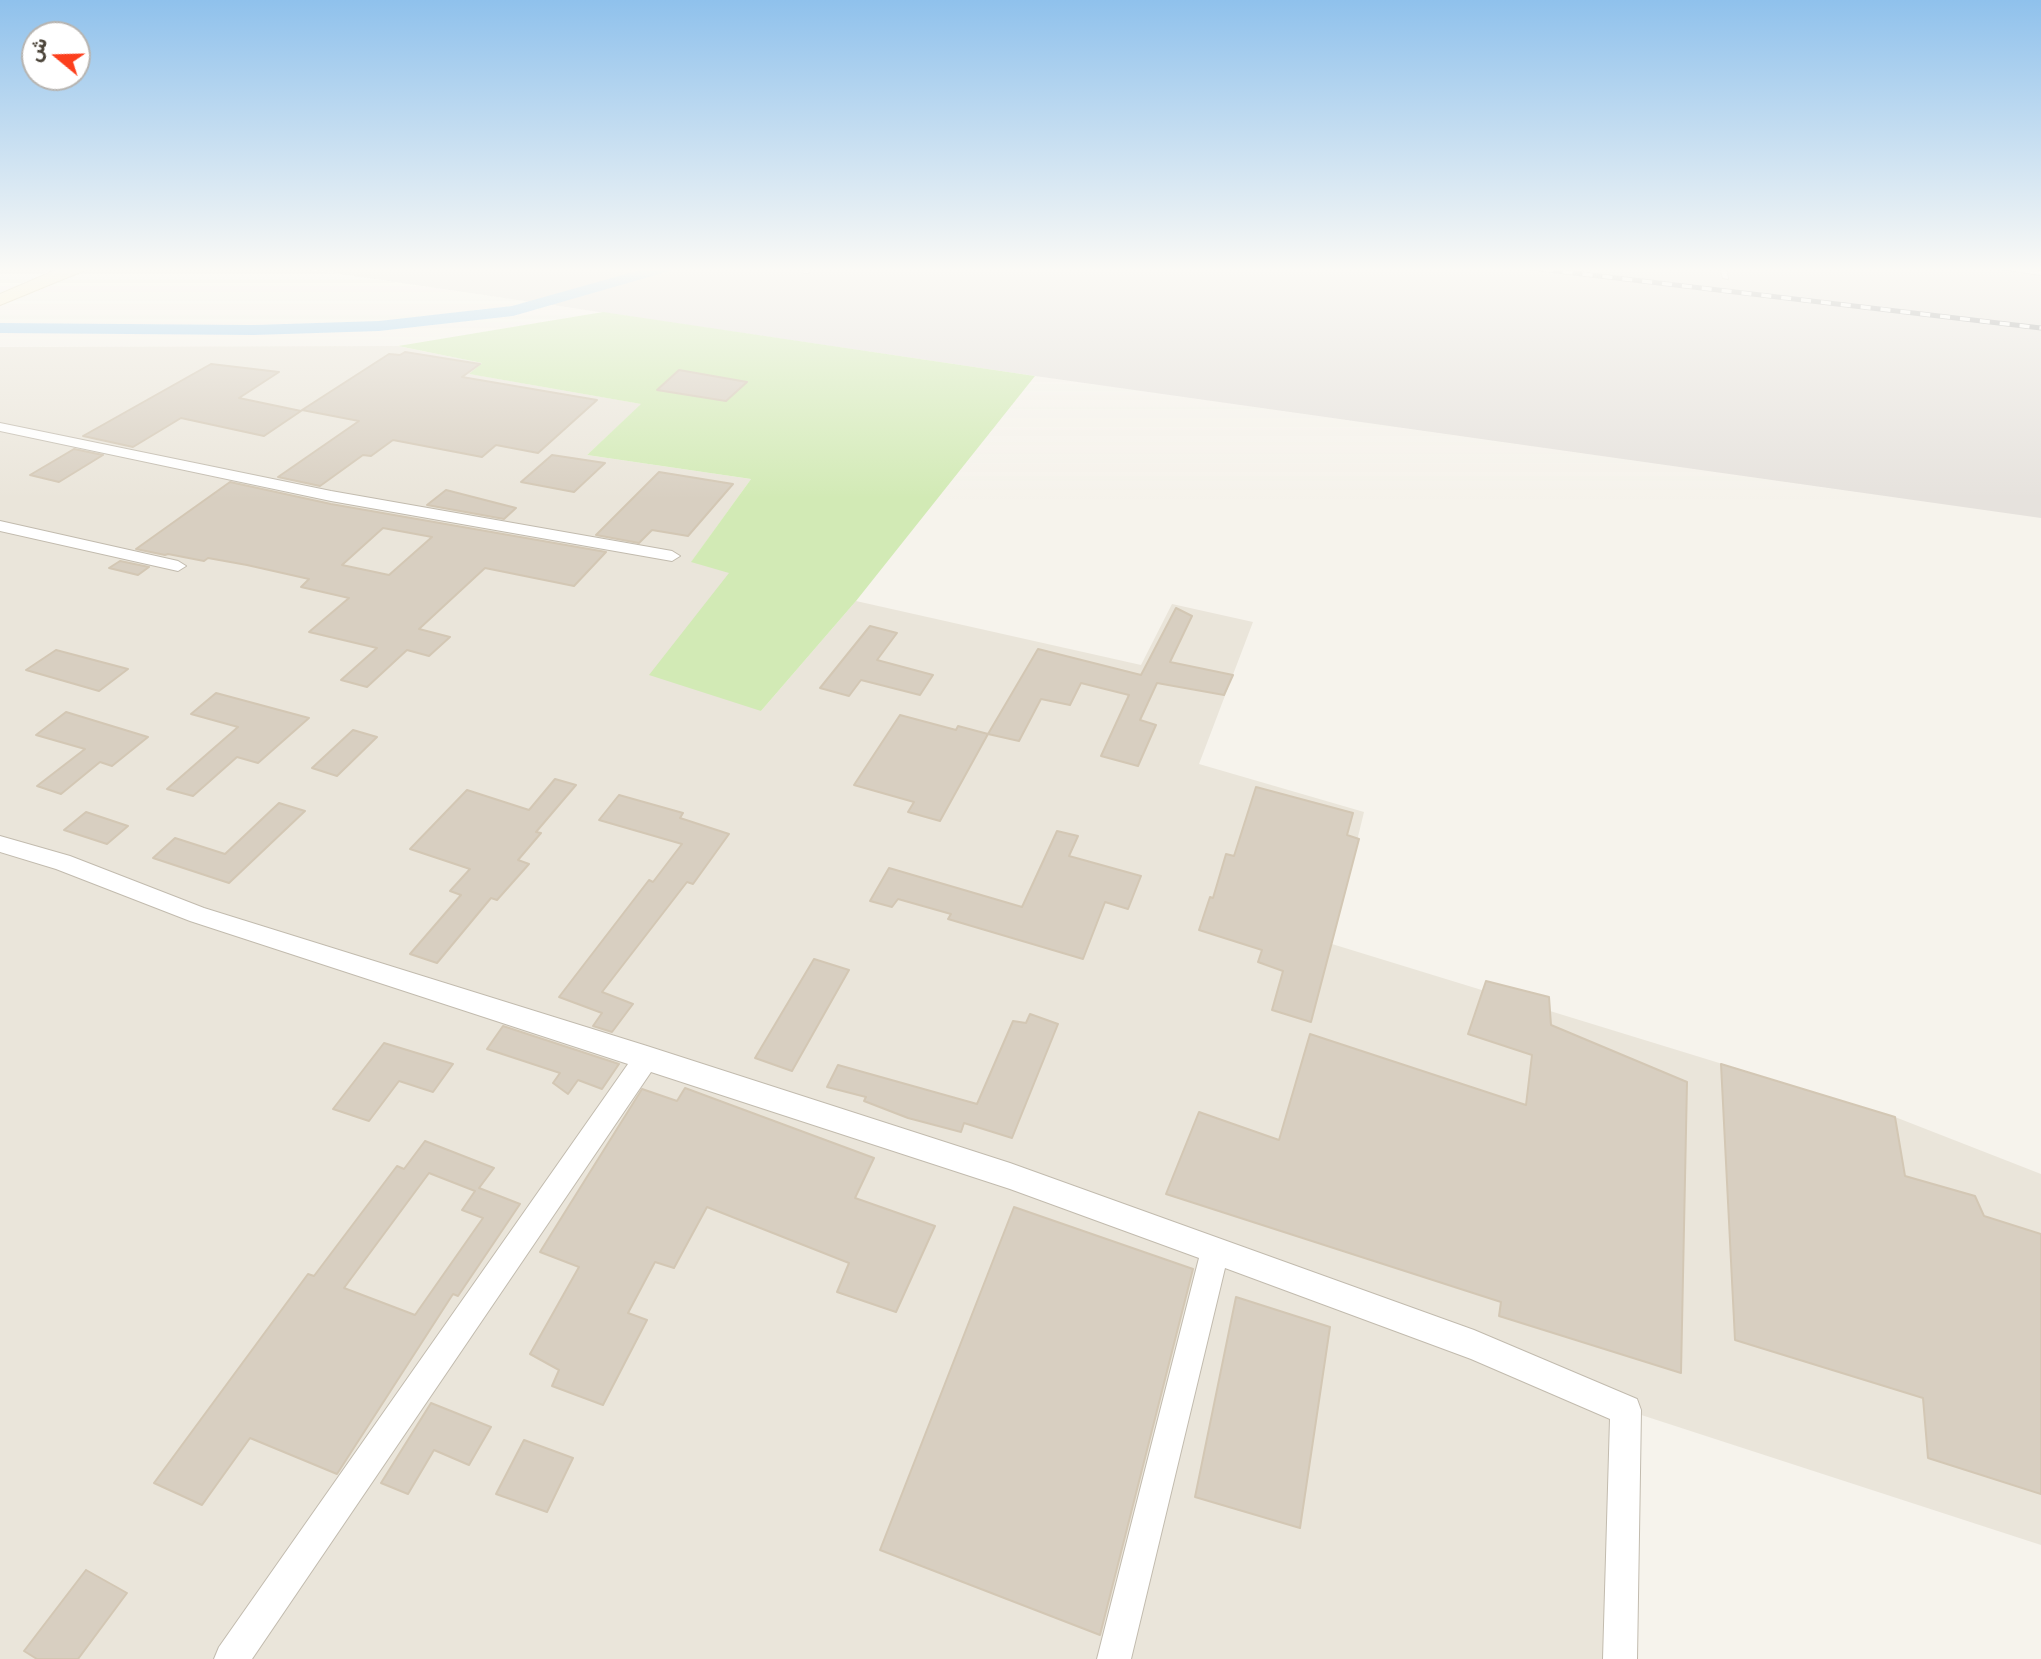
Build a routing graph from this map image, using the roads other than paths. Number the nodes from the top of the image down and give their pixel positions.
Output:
1 (0, 427) edge
2 (0, 526) edge
3 (672, 556) dead end
4 (178, 566) dead end
5 (0, 844) edge
6 (647, 1057) junction
7 (1215, 1251) junction
8 (231, 1659) edge
9 (1114, 1659) edge
10 (1620, 1659) edge

1 - 3 street
2 - 4 street
5 - 6 street
6 - 7 street
6 - 8 street
7 - 9 street
7 - 10 street

